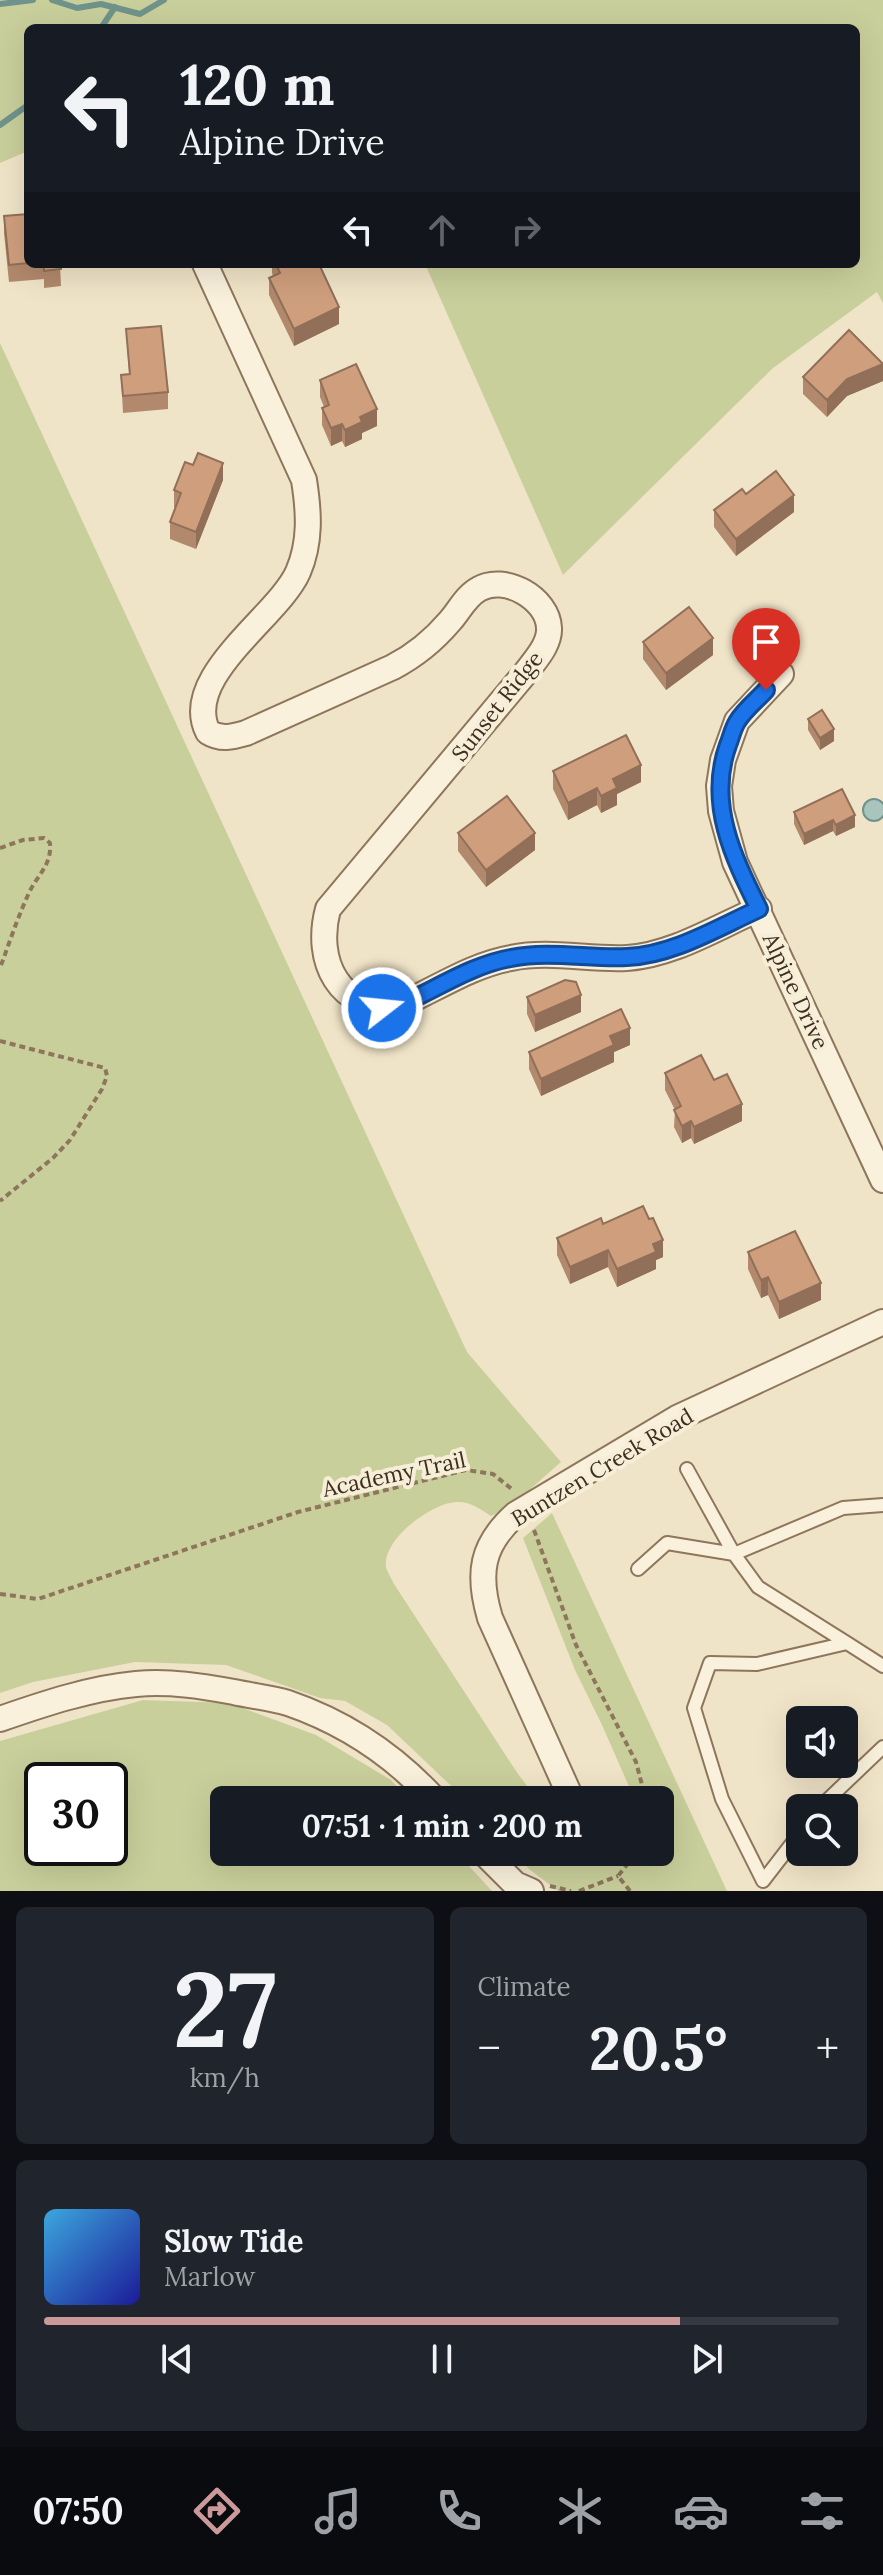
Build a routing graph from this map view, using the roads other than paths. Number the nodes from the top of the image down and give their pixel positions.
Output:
1 (207, 268) edge
2 (781, 674) dead end
3 (759, 909) junction
4 (883, 1180) edge
5 (883, 1322) edge
6 (687, 1469) dead end
7 (883, 1505) edge
8 (734, 1554) junction
9 (638, 1569) dead end
10 (847, 1643) junction
11 (883, 1666) edge
12 (0, 1719) edge
13 (883, 1747) edge
14 (421, 1786) edge
15 (566, 1786) edge
16 (834, 1794) edge
17 (786, 1855) edge
18 (500, 1866) edge
19 (766, 1886) edge
20 (527, 1888) edge

1 - 3 street, Sunset Ridge
2 - 3 street, Alpine Drive
3 - 4 street, Alpine Drive
5 - 15 street, Buntzen Creek Road
6 - 8 lane
7 - 8 lane
8 - 9 lane
8 - 10 lane
10 - 11 lane
10 - 19 lane
12 - 14 street
13 - 16 lane
17 - 19 lane
18 - 20 street

